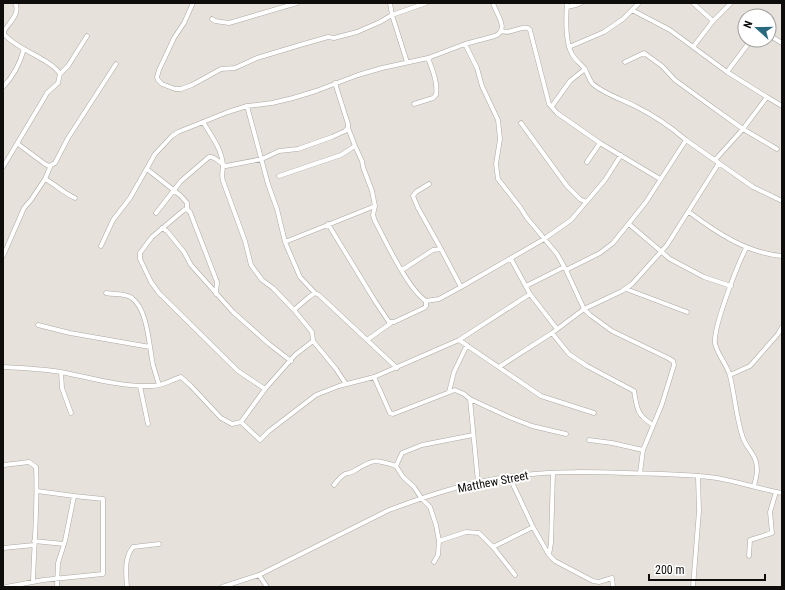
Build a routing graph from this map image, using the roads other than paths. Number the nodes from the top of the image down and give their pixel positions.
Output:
1 (194, 3) edge
2 (297, 3) edge
3 (390, 3) edge
4 (426, 3) edge
5 (493, 3) edge
6 (581, 3) edge
7 (639, 3) edge
8 (692, 3) edge
9 (731, 3) edge
10 (17, 4) edge
11 (567, 5) edge
12 (632, 10) junction
13 (392, 15) junction
14 (212, 19) dead end
15 (713, 21) junction
16 (502, 31) junction
17 (87, 36) dead end
18 (465, 44) junction
19 (570, 47) junction
20 (693, 47) junction
21 (745, 48) edge
22 (24, 49) junction
23 (428, 58) junction
24 (407, 62) junction
25 (624, 62) dead end
26 (116, 64) dead end
27 (585, 69) junction
28 (727, 72) junction
29 (60, 74) junction
30 (335, 83) junction
31 (3, 87) edge
32 (767, 97) junction
33 (414, 104) dead end
34 (247, 106) junction
35 (552, 106) junction
36 (782, 106) edge
37 (203, 122) junction
38 (521, 123) dead end
39 (348, 128) junction
40 (742, 129) junction
41 (686, 140) junction
42 (600, 143) junction
43 (18, 144) junction
44 (355, 146) junction
45 (776, 149) dead end
46 (621, 156) junction
47 (262, 159) junction
48 (717, 161) junction
49 (586, 162) dead end
50 (51, 165) junction
51 (223, 165) junction
52 (3, 167) edge
53 (147, 169) junction
54 (279, 176) dead end
55 (45, 179) junction
56 (660, 179) junction
57 (429, 184) dead end
58 (174, 190) junction
59 (75, 198) dead end
60 (782, 201) edge
61 (586, 202) junction
62 (375, 206) junction
63 (187, 209) junction
64 (689, 212) junction
65 (156, 213) dead end
66 (328, 224) junction
67 (629, 224) junction
68 (162, 228) junction
69 (544, 239) junction
70 (285, 242) junction
71 (101, 246) dead end
72 (746, 248) junction
73 (441, 249) junction
74 (661, 252) junction
75 (3, 256) edge
76 (782, 256) edge
77 (511, 259) junction
78 (565, 269) junction
79 (402, 270) junction
80 (526, 286) junction
81 (731, 286) junction
82 (462, 287) junction
83 (626, 289) junction
84 (106, 293) dead end
85 (315, 293) junction
86 (216, 294) junction
87 (530, 294) junction
88 (426, 301) junction
89 (584, 309) junction
90 (294, 310) junction
91 (687, 312) dead end
92 (391, 323) junction
93 (38, 325) dead end
94 (782, 327) edge
95 (557, 329) junction
96 (552, 332) junction
97 (367, 340) junction
98 (459, 340) junction
99 (312, 341) junction
100 (467, 346) junction
101 (150, 347) junction
102 (291, 360) junction
103 (3, 367) edge
104 (499, 367) junction
105 (397, 368) junction
106 (61, 372) junction
107 (730, 375) junction
108 (374, 377) junction
109 (346, 384) junction
110 (159, 385) junction
111 (140, 386) junction
112 (265, 389) junction
113 (449, 392) junction
114 (470, 399) junction
115 (72, 413) dead end
116 (594, 413) dead end
117 (241, 422) junction
118 (148, 424) dead end
119 (653, 425) junction
120 (566, 434) dead end
121 (473, 435) junction
122 (589, 440) dead end
123 (644, 450) junction
124 (3, 466) edge
125 (396, 466) junction
126 (553, 473) junction
127 (640, 473) junction
128 (509, 476) junction
129 (698, 477) junction
130 (478, 482) junction
131 (334, 485) dead end
132 (754, 486) junction
133 (37, 491) junction
134 (776, 492) junction
135 (782, 493) edge
136 (74, 496) junction
137 (422, 499) junction
138 (533, 527) junction
139 (439, 541) junction
140 (34, 543) junction
141 (64, 544) junction
142 (159, 544) dead end
143 (493, 547) junction
144 (3, 548) edge
145 (549, 555) junction
146 (749, 556) dead end
147 (434, 562) dead end
148 (259, 575) junction
149 (515, 575) dead end
150 (57, 579) junction
151 (34, 582) junction
152 (6, 587) edge
153 (57, 587) edge
154 (127, 587) edge
155 (222, 587) edge
156 (267, 587) edge
157 (613, 587) edge
158 (693, 587) edge

1 - 13 street
2 - 14 street
3 - 13 street
4 - 13 street
5 - 16 street
6 - 11 street
7 - 12 street
8 - 15 street
9 - 15 street
10 - 22 street
11 - 19 street
12 - 19 street
12 - 20 street
13 - 24 street
15 - 20 street
16 - 18 street
16 - 35 street
17 - 29 street
18 - 23 street
18 - 69 street
19 - 27 street
20 - 28 street
21 - 28 street
22 - 29 street
22 - 31 street
23 - 24 street
23 - 33 street
24 - 30 street
25 - 40 street
26 - 50 street
27 - 35 street
27 - 41 street
28 - 32 street
29 - 43 street
30 - 34 street
30 - 39 street
32 - 36 street
32 - 40 street
34 - 37 street
34 - 47 street
35 - 42 street
37 - 51 street
37 - 53 street
38 - 61 street
39 - 44 street
39 - 47 street
40 - 45 street
40 - 48 street
41 - 48 street
41 - 56 street
42 - 46 street
42 - 49 street
43 - 50 street
43 - 52 street
44 - 54 street
44 - 62 street
46 - 56 street
46 - 61 street
47 - 51 street
47 - 70 street
48 - 60 street
48 - 64 street
50 - 55 street
51 - 58 street
51 - 90 street
53 - 58 street
53 - 71 street
55 - 59 street
55 - 75 street
56 - 67 street
57 - 73 street
58 - 63 street
58 - 65 street
61 - 69 street
62 - 66 street
62 - 79 street
63 - 68 street
63 - 86 street
64 - 72 street
64 - 74 street
66 - 70 street
66 - 92 street
67 - 74 street
67 - 78 street
68 - 86 street
68 - 112 street
69 - 77 street
69 - 78 street
70 - 85 street
72 - 76 street
72 - 81 street
73 - 79 street
73 - 82 street
74 - 81 street
74 - 83 street
77 - 80 street
77 - 82 street
78 - 80 street
78 - 89 street
79 - 88 street
80 - 87 street
81 - 107 street
82 - 88 street
83 - 89 street
83 - 91 street
84 - 101 street
85 - 90 street
85 - 97 street
86 - 102 street
87 - 95 street
87 - 98 street
88 - 92 street
89 - 95 street
89 - 119 street
90 - 99 street
92 - 97 street
93 - 101 street
94 - 107 street
95 - 96 street
96 - 104 street
96 - 119 street
97 - 105 street
98 - 100 street
98 - 105 street
99 - 102 street
99 - 109 street
100 - 104 street
100 - 113 street
101 - 110 street
102 - 112 street
103 - 106 street
104 - 116 street
105 - 108 street
106 - 111 street
106 - 115 street
107 - 132 street
108 - 109 street
108 - 113 street
109 - 117 street
110 - 111 street
110 - 117 street
111 - 118 street
112 - 117 street
113 - 114 street
114 - 120 street
114 - 121 street
119 - 123 street
121 - 125 street
121 - 130 street
122 - 123 street
123 - 127 street
124 - 133 street
125 - 131 street
125 - 137 street
126 - 127 street, Matthew Street
126 - 128 street, Matthew Street
126 - 145 street
127 - 129 street, Matthew Street
128 - 130 street, Matthew Street
128 - 138 street
129 - 132 street, Matthew Street
129 - 158 street
130 - 137 street, Matthew Street
132 - 134 street, Matthew Street
133 - 136 street
133 - 140 street
134 - 135 street, Matthew Street
134 - 146 street
136 - 141 street
136 - 150 street
137 - 139 street
137 - 148 street, Matthew Street
138 - 143 street
138 - 145 street
139 - 143 street
139 - 147 street
140 - 141 street
140 - 144 street
140 - 151 street
141 - 150 street
142 - 154 street
143 - 149 street
145 - 157 street
148 - 155 street, Matthew Street
148 - 156 street
150 - 151 street
150 - 153 street
151 - 152 street

